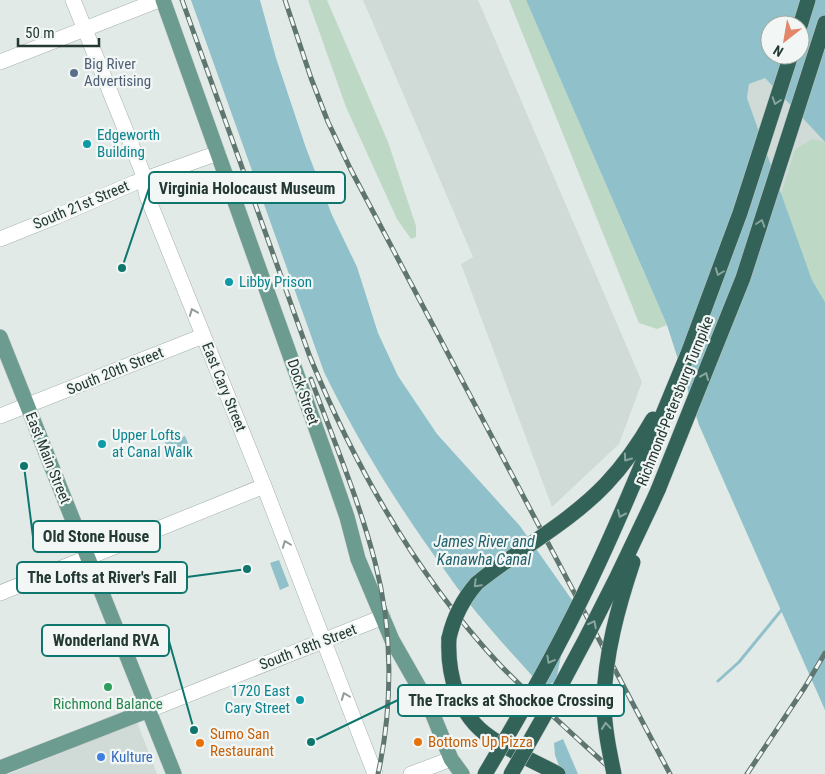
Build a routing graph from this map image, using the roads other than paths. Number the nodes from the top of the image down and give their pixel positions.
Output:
1 (73, 0) edge
2 (159, 0) edge
3 (163, 0) edge
4 (808, 0) edge
5 (803, 15) edge
6 (825, 23) edge
7 (85, 30) junction
8 (0, 62) edge
9 (788, 65) edge
10 (218, 152) junction
11 (143, 180) junction
12 (0, 239) edge
13 (203, 336) junction
14 (0, 337) edge
15 (687, 356) junction
16 (27, 405) junction
17 (0, 416) edge
18 (264, 486) junction
19 (658, 490) junction
20 (88, 558) junction
21 (0, 594) edge
22 (383, 618) junction
23 (324, 641) junction
24 (149, 710) junction
25 (451, 759) junction
26 (0, 768) edge
27 (174, 774) edge
28 (376, 774) edge
29 (411, 774) edge
30 (462, 774) edge
31 (485, 774) edge
32 (511, 774) edge
33 (558, 774) edge
34 (614, 774) edge

1 - 7 street, East Cary Street
2 - 7 street
3 - 10 main road, Dock Street
4 - 5 highway
19 -> 6 highway, Richmond-Petersburg Turnpike
7 - 8 street
7 - 11 street, East Cary Street
9 -> 15 highway, Richmond-Petersburg Turnpike
10 - 11 street, South 21st Street
10 - 22 main road, Dock Street
11 - 12 street, South 21st Street
13 -> 11 street, East Cary Street
13 - 16 street, South 20th Street
13 - 18 street, East Cary Street
14 - 16 main road, East Main Street
15 -> 31 highway, Richmond-Petersburg Turnpike, bridge
15 -> 33 highway, bridge
16 - 17 street, South 20th Street
16 - 20 main road, East Main Street
18 - 20 street
23 -> 18 street, East Cary Street
32 -> 19 highway, Richmond-Petersburg Turnpike, bridge
34 -> 19 highway, bridge
20 - 21 street
20 - 24 main road, East Main Street
22 - 23 street, South 18th Street
22 - 25 main road, Dock Street
23 - 24 street, South 18th Street
28 -> 23 street, East Cary Street
24 - 26 main road
24 - 27 main road, East Main Street
25 - 29 street
25 - 30 main road, Dock Street

